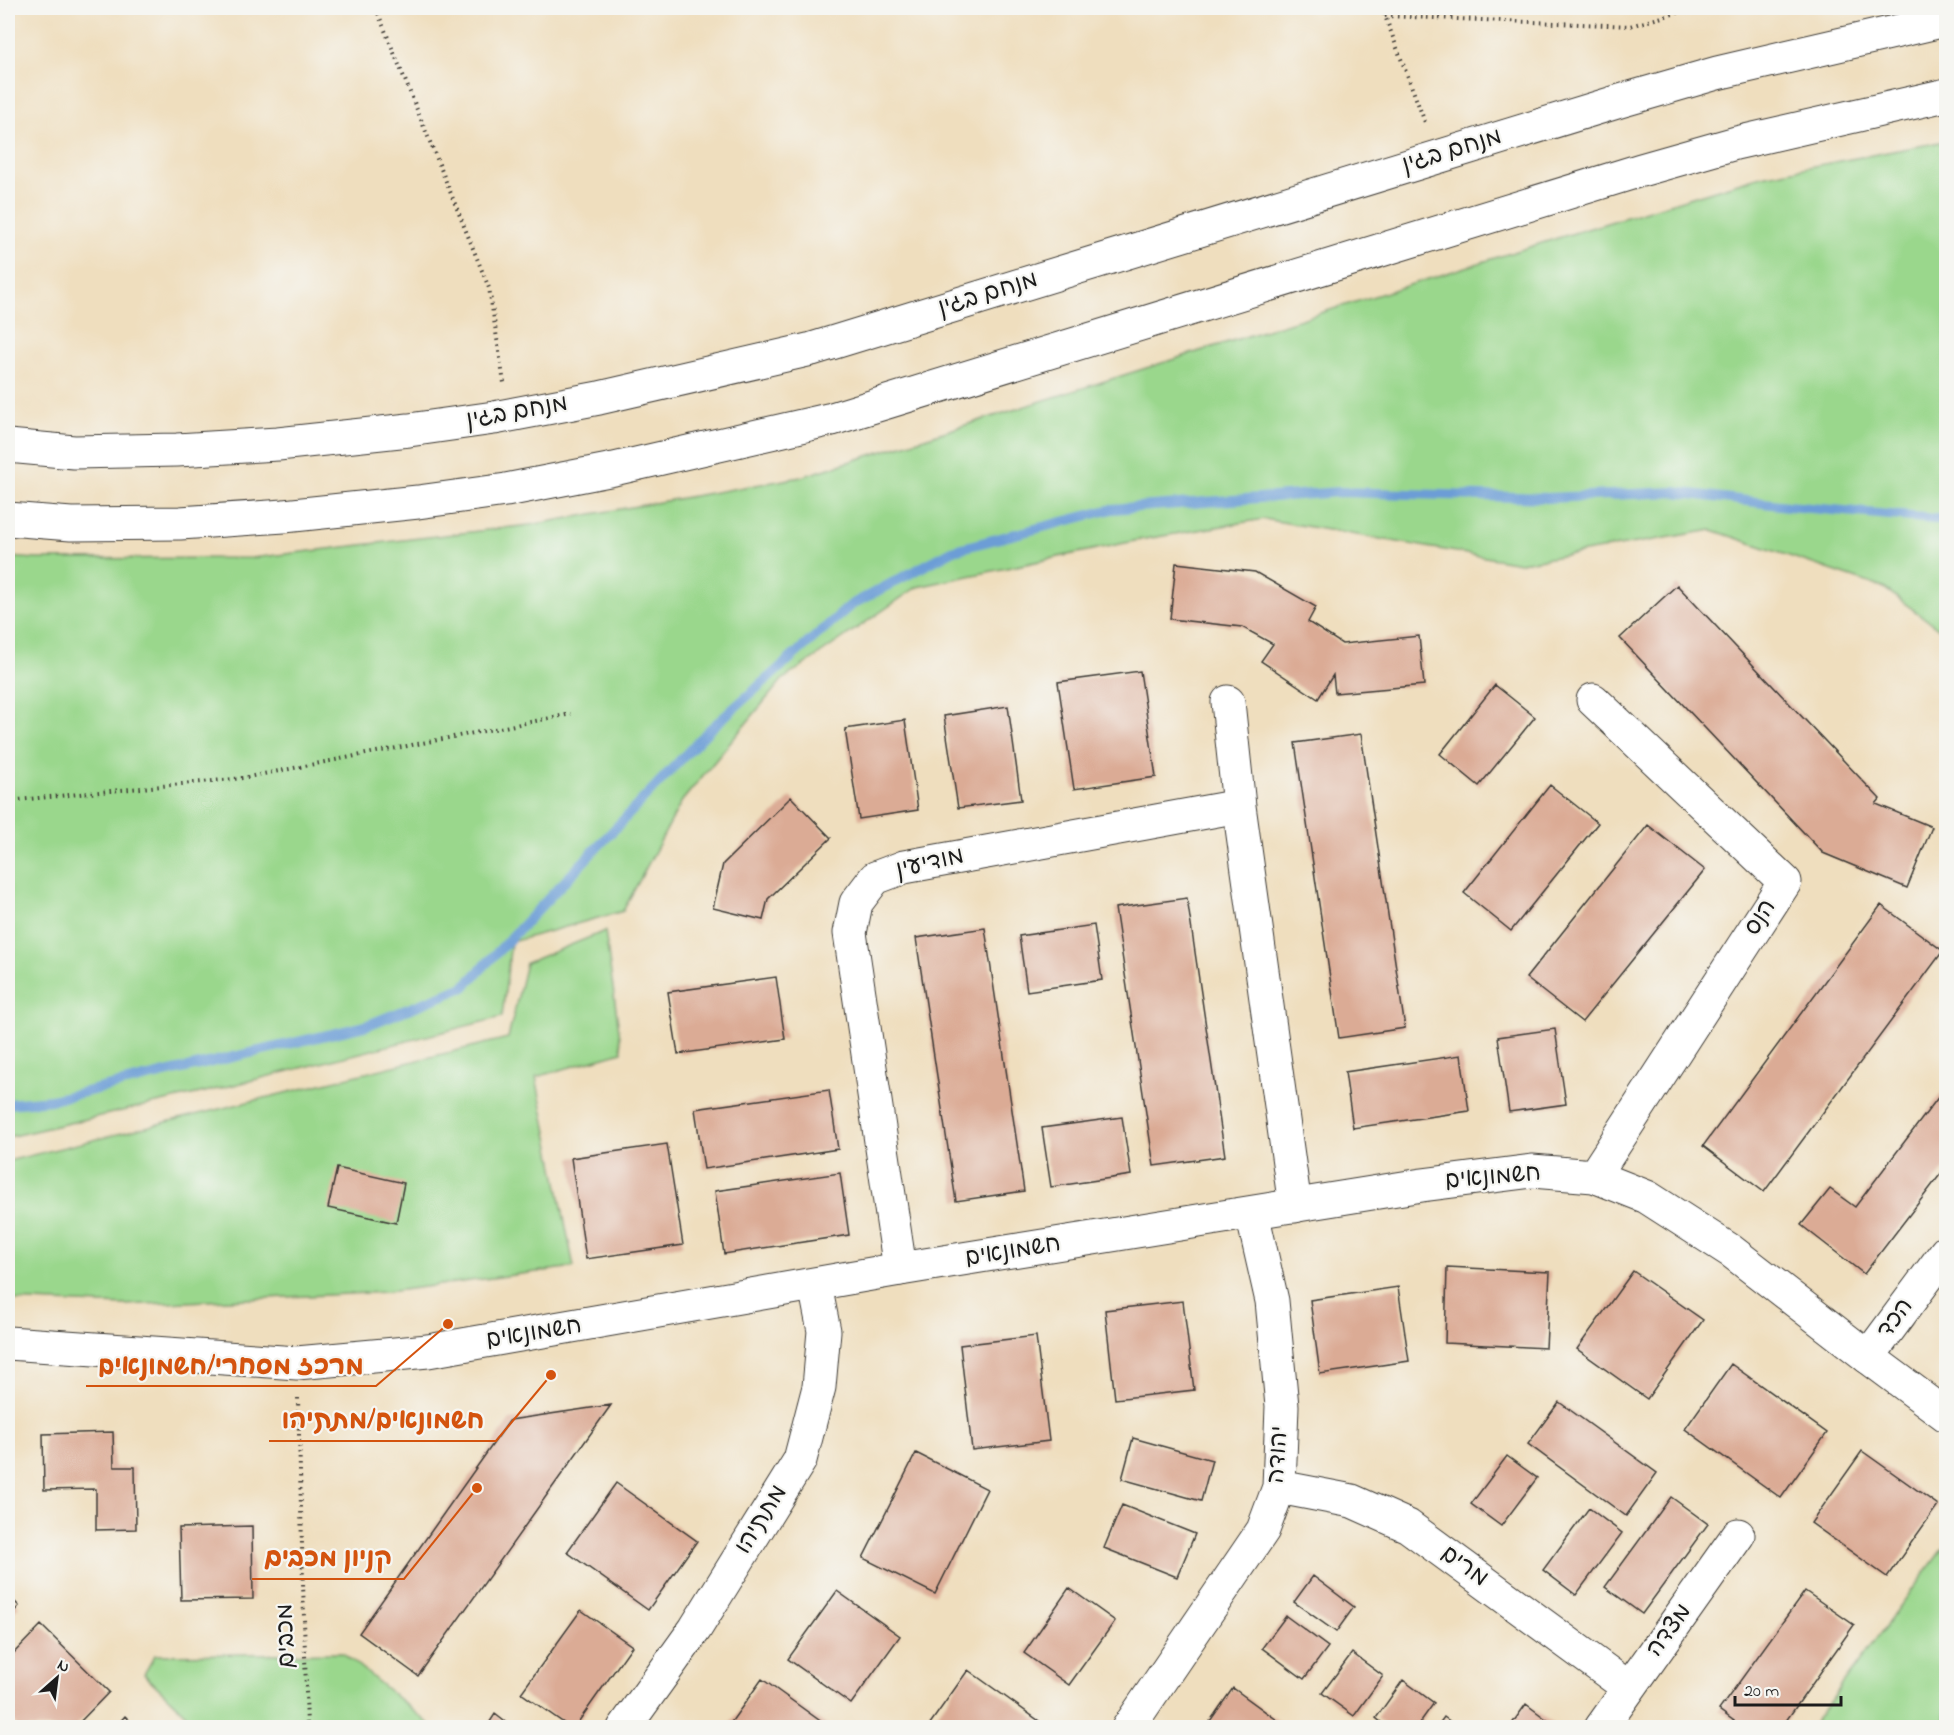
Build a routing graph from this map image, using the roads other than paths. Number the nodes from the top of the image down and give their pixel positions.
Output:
1 (1947, 21) edge
2 (1947, 95) edge
3 (8, 446) edge
4 (8, 519) edge
5 (1593, 700) dead end
6 (1228, 702) dead end
7 (1239, 806) junction
8 (1594, 1176) junction
9 (1295, 1206) junction
10 (1252, 1213) junction
11 (1947, 1252) edge
12 (900, 1269) junction
13 (815, 1285) junction
14 (8, 1343) edge
15 (1868, 1357) junction
16 (1947, 1415) edge
17 (1279, 1487) junction
18 (1738, 1535) dead end
19 (1629, 1688) junction
20 (624, 1728) edge
21 (1128, 1728) edge
22 (1601, 1728) edge

1 - 3 street, מנחם בגין
2 - 4 street
5 - 8 street, הנס
6 - 7 street
7 - 9 street
7 - 12 street, מודיעין
8 - 9 street, חשמונאים
8 - 15 street, חשמונאים
9 - 10 street, חשמונאים
10 - 12 street, חשמונאים
10 - 17 street, יהודה
11 - 15 street, הכד
12 - 13 street, חשמונאים
13 - 14 street, חשמונאים
13 - 20 street, מתתיהו
15 - 16 street, חשמונאים
17 - 19 street, מרים
17 - 21 street, יהודה
18 - 19 street, מצדה
19 - 22 street, מצדה

